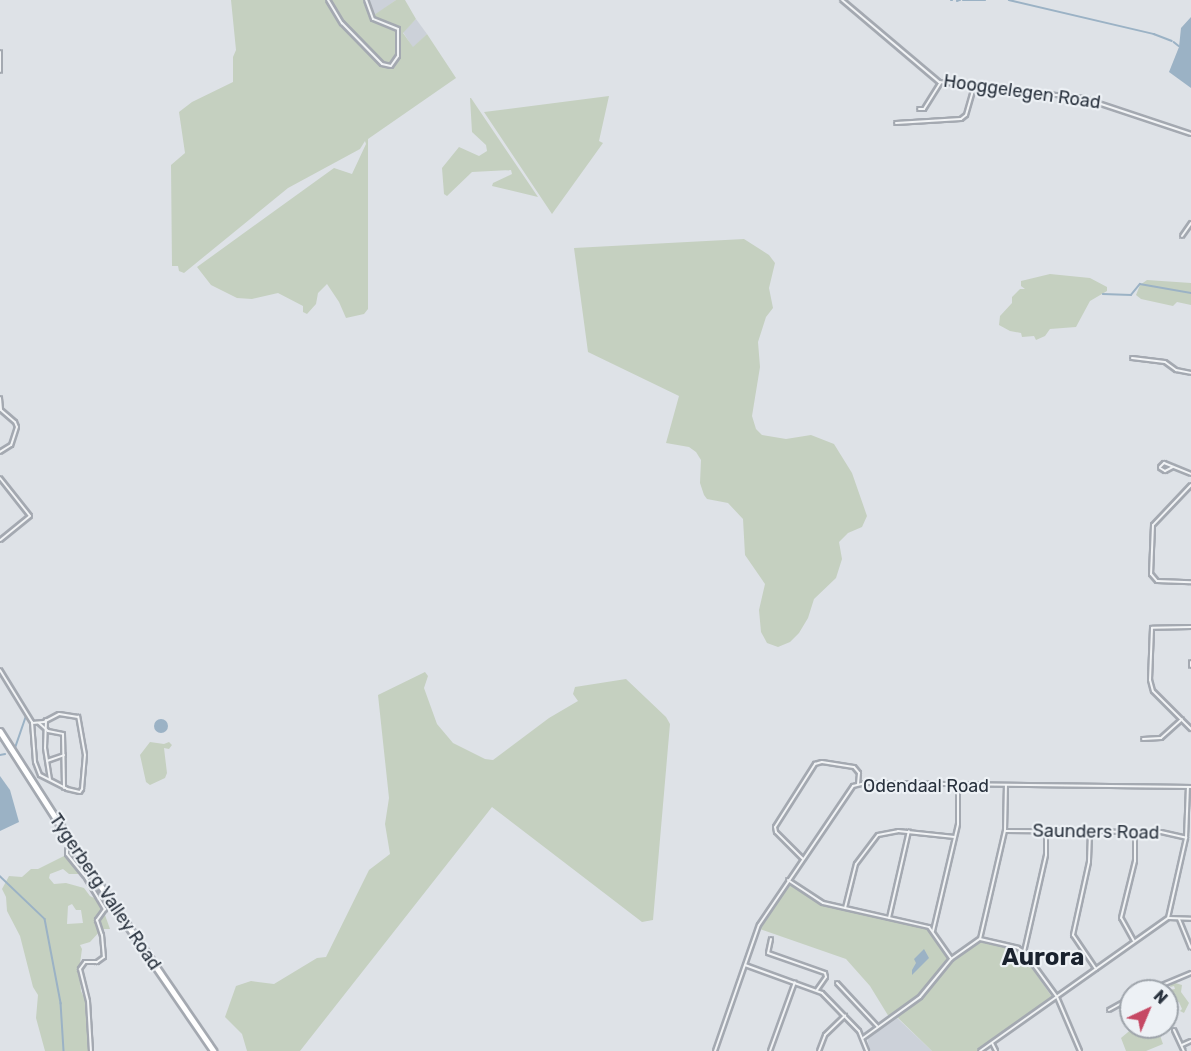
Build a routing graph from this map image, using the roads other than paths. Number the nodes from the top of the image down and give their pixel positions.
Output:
1 (328, 0) edge
2 (366, 0) edge
3 (842, 0) edge
4 (0, 52) edge
5 (0, 72) edge
6 (941, 83) junction
7 (974, 87) junction
8 (919, 110) dead end
9 (896, 123) dead end
10 (1191, 134) edge
11 (1191, 223) edge
12 (1182, 236) dead end
13 (1132, 358) dead end
14 (1191, 373) edge
15 (0, 398) edge
16 (0, 452) edge
17 (1173, 467) dead end
18 (1191, 474) edge
19 (0, 478) edge
20 (1191, 486) edge
21 (0, 540) edge
22 (1191, 582) edge
23 (1191, 627) edge
24 (0, 670) edge
25 (1182, 719) junction
26 (46, 720) junction
27 (32, 723) junction
28 (39, 723) junction
29 (45, 729) junction
30 (1191, 729) edge
31 (0, 731) edge
32 (1143, 739) dead end
33 (65, 755) junction
34 (48, 761) junction
35 (40, 775) junction
36 (30, 780) junction
37 (50, 780) junction
38 (858, 784) junction
39 (958, 784) junction
40 (1006, 785) junction
41 (1189, 787) edge
42 (64, 788) junction
43 (909, 831) junction
44 (1005, 831) junction
45 (1046, 831) junction
46 (1090, 832) junction
47 (1135, 832) junction
48 (955, 837) junction
49 (1186, 838) junction
50 (67, 850) dead end
51 (803, 859) junction
52 (788, 880) junction
53 (845, 908) junction
54 (890, 918) junction
55 (1168, 918) junction
56 (1179, 919) junction
57 (1191, 919) edge
58 (933, 931) junction
59 (771, 939) dead end
60 (980, 939) junction
61 (1134, 941) junction
62 (1191, 948) edge
63 (1024, 952) junction
64 (951, 959) junction
65 (745, 965) junction
66 (1096, 969) junction
67 (1191, 973) edge
68 (1177, 979) edge
69 (795, 982) junction
70 (837, 983) dead end
71 (817, 990) junction
72 (1056, 997) junction
73 (1119, 1005) edge
74 (1109, 1010) dead end
75 (845, 1016) junction
76 (878, 1027) junction
77 (863, 1038) junction
78 (1179, 1039) edge
79 (1191, 1041) edge
80 (992, 1043) junction
81 (1182, 1045) junction
82 (91, 1051) edge
83 (214, 1051) edge
84 (715, 1051) edge
85 (770, 1051) edge
86 (819, 1051) edge
87 (867, 1051) edge
88 (981, 1051) edge
89 (996, 1051) edge
90 (1080, 1051) edge
91 (1184, 1051) edge

1 - 2 street
3 - 6 street, Hooggelegen Road
4 - 5 street
6 - 7 street, Hooggelegen Road
6 - 8 street
7 - 9 street
7 - 10 street, Hooggelegen Road
11 - 12 street
13 - 14 street
15 - 16 street
17 - 18 street
19 - 21 street
20 - 22 street
23 - 25 street
24 - 27 street
25 - 30 street
25 - 32 street
26 - 28 street
26 - 29 street
26 - 42 street
27 - 28 street
27 - 35 street
28 - 29 street
29 - 33 street
29 - 34 street
31 - 36 main road, Tygerberg Valley Road
33 - 34 street
33 - 42 street
34 - 37 street
35 - 36 street
35 - 37 street
36 - 83 main road, Tygerberg Valley Road
37 - 42 street
38 - 39 street, Odendaal Road
38 - 51 street, Odendaal Road
38 - 51 street
39 - 40 street, Odendaal Road
39 - 48 street
40 - 41 street, Odendaal Road
40 - 44 street
41 - 49 street
43 - 48 street
43 - 53 street
43 - 54 street
44 - 45 street, Saunders Road
44 - 60 street
45 - 46 street, Saunders Road
45 - 63 street
46 - 47 street, Saunders Road
46 - 66 street
47 - 49 street, Saunders Road
47 - 61 street
48 - 58 street
49 - 55 street
50 - 82 street
51 - 52 street, Odendaal Road
52 - 53 street
52 - 65 street, Odendaal Road
53 - 54 street
54 - 58 street
55 - 56 street
55 - 61 street
56 - 57 street
56 - 62 street
58 - 64 street
59 - 71 street
60 - 63 street
60 - 64 street
61 - 66 street
63 - 72 street
64 - 76 street
65 - 69 street
65 - 84 street, Odendaal Road
66 - 72 street
67 - 68 street
69 - 71 street
69 - 85 street
70 - 76 street
71 - 75 street
72 - 80 street
72 - 90 street
73 - 74 street
75 - 77 street
75 - 86 street
76 - 77 street
77 - 87 street
78 - 81 street
79 - 81 street
80 - 88 street
80 - 89 street
81 - 91 street

